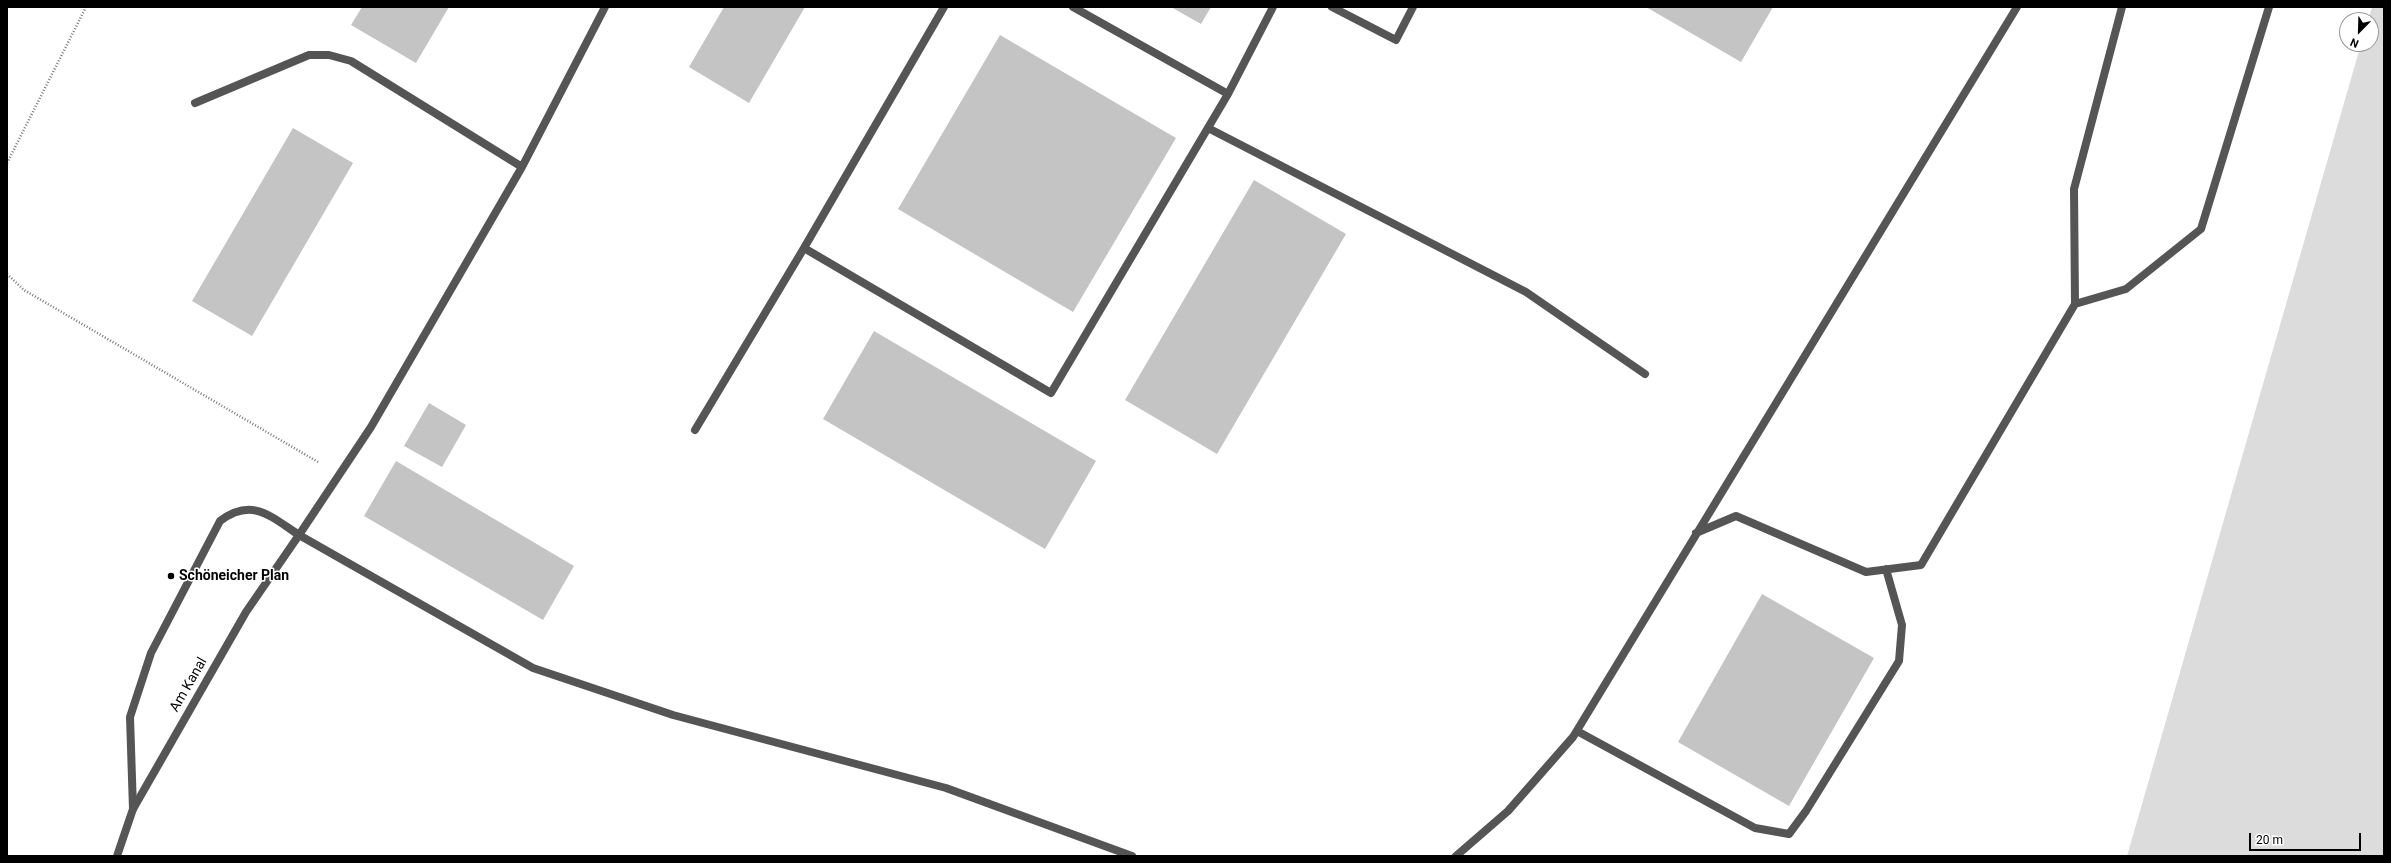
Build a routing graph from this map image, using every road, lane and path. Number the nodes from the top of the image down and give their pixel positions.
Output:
1 (86, 7) edge
2 (605, 7) edge
3 (944, 7) edge
4 (1073, 7) edge
5 (1273, 7) edge
6 (1332, 7) edge
7 (1413, 7) edge
8 (2017, 7) edge
9 (2122, 7) edge
10 (2268, 7) edge
11 (1228, 94) junction
12 (195, 103) dead end
13 (1208, 128) junction
14 (7, 163) edge
15 (522, 167) junction
16 (804, 248) junction
17 (7, 274) edge
18 (2075, 304) junction
19 (1645, 374) dead end
20 (695, 430) dead end
21 (339, 474) junction
22 (1696, 533) junction
23 (299, 535) junction
24 (1886, 569) junction
25 (1576, 731) junction
26 (134, 808) junction
27 (117, 856) edge
28 (1132, 856) edge
29 (1456, 856) edge

1 - 14 path
2 - 15 street, Am Kanal
3 - 16 street
4 - 11 street
5 - 11 street
6 - 7 street
8 - 22 street
9 - 18 street
10 - 18 street
11 - 13 street
12 - 15 street
13 - 16 street
13 - 19 street
15 - 21 street, Am Kanal
16 - 20 street
17 - 21 path
18 - 24 street
21 - 23 street, Am Kanal
22 - 24 street
22 - 25 street
23 - 26 street, Am Kanal
23 - 26 street
23 - 28 street
24 - 25 street
25 - 29 street
26 - 27 street, Am Kanal

